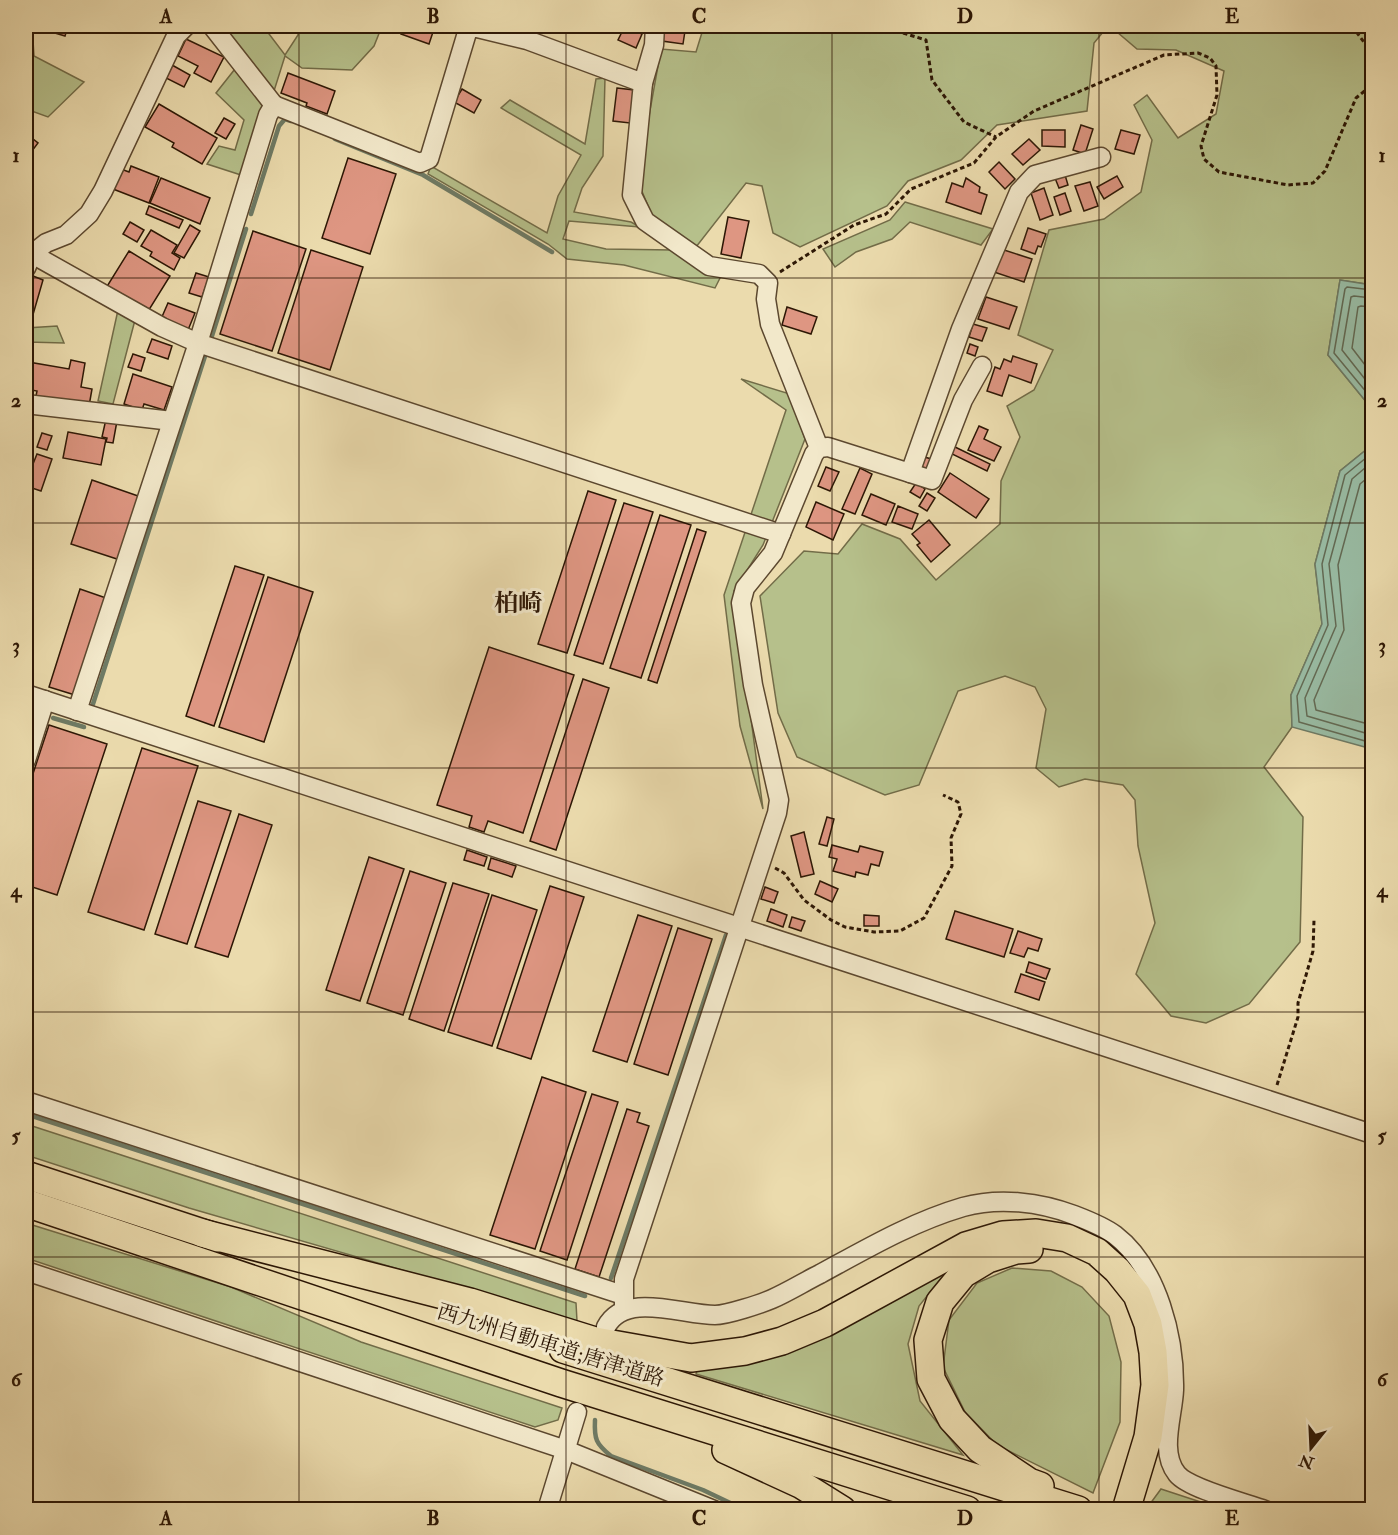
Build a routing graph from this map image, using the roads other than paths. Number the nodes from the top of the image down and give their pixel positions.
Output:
1 (186, 26) edge
2 (212, 26) edge
3 (655, 26) edge
4 (643, 83) junction
5 (274, 105) junction
6 (1101, 158) dead end
7 (28, 258) edge
8 (198, 343) junction
9 (982, 366) dead end
10 (26, 404) edge
11 (172, 421) junction
12 (819, 448) junction
13 (910, 473) junction
14 (781, 534) junction
15 (26, 694) edge
16 (45, 700) junction
17 (77, 711) junction
18 (26, 760) edge
19 (740, 928) junction
20 (26, 1101) edge
21 (1372, 1134) edge
22 (26, 1175) edge
23 (26, 1203) edge
24 (202, 1233) junction
25 (26, 1271) edge
26 (623, 1302) junction
27 (606, 1328) dead end
28 (561, 1383) junction
29 (577, 1412) dead end
30 (566, 1450) junction
31 (547, 1509) edge
32 (714, 1509) edge
33 (842, 1509) edge
34 (967, 1509) edge
35 (1078, 1509) edge
36 (1096, 1509) edge
37 (1106, 1509) edge
38 (1126, 1509) edge
39 (1265, 1509) edge

1 - 7 street
2 - 5 street
3 - 4 street
4 - 5 street
4 - 12 street
5 - 8 street
6 - 13 street
7 - 8 street
8 - 11 street
8 - 14 street
9 - 13 street
10 - 11 street
11 - 17 street
12 - 13 street
12 - 14 street
14 - 19 street
15 - 16 street
16 - 17 street
16 - 18 street
17 - 19 street
19 - 21 street
19 - 26 street
20 - 26 street
22 - 24 highway, 西九州自動車道;唐津道路
23 - 28 highway, 西九州自動車道;唐津道路
24 - 35 highway, 西九州自動車道;唐津道路
24 - 38 highway
25 - 30 street
26 - 27 street
26 - 39 street
28 - 33 highway
28 - 34 highway, 西九州自動車道;唐津道路
29 - 30 street
30 - 31 street
30 - 32 street
36 - 37 highway

